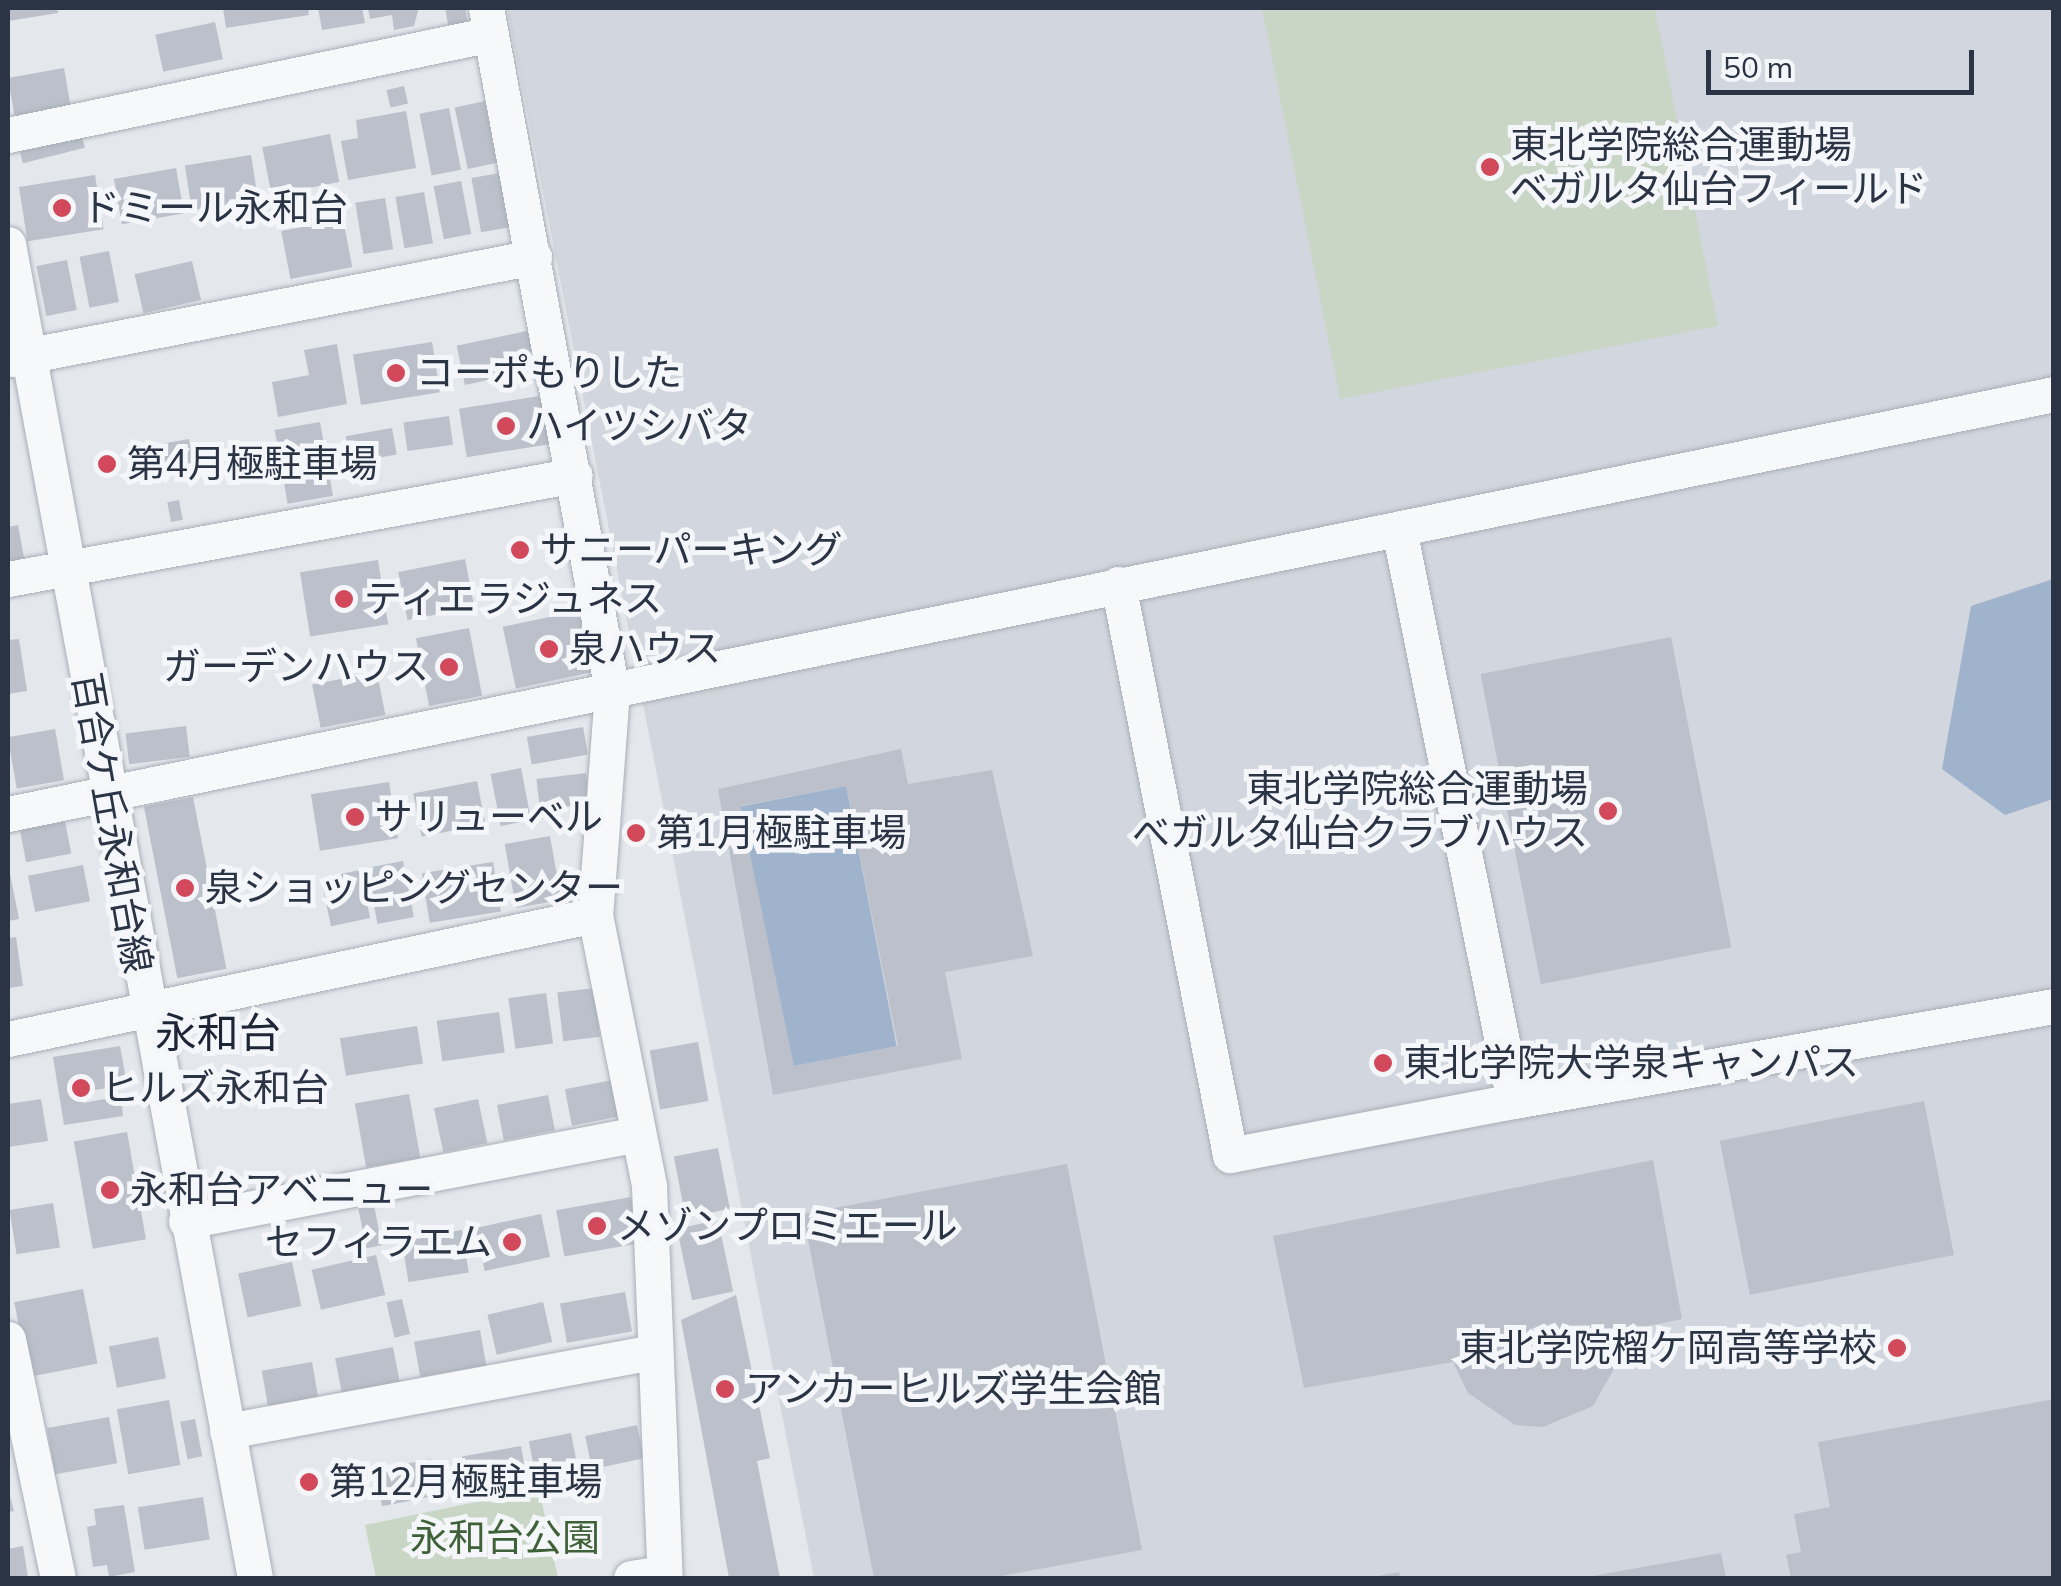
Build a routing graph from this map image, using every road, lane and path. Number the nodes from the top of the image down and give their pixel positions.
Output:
1 (488, 21) edge
2 (8, 135) edge
3 (8, 244) edge
4 (534, 257) junction
5 (19, 356) edge
6 (2054, 394) edge
7 (575, 475) junction
8 (1399, 529) junction
9 (69, 566) junction
10 (8, 579) edge
11 (1118, 584) junction
12 (612, 691) junction
13 (108, 793) junction
14 (8, 814) edge
15 (595, 915) junction
16 (2054, 1006) edge
17 (144, 1008) junction
18 (8, 1039) edge
19 (1514, 1101) junction
20 (634, 1135) junction
21 (186, 1221) junction
22 (8, 1339) edge
23 (654, 1352) junction
24 (227, 1431) junction
25 (653, 1576) edge
26 (58, 1578) edge
27 (254, 1578) edge

1 - 2 street
1 - 4 street
3 - 5 street, 百合ケ丘永和台線
4 - 5 street
4 - 7 street
5 - 9 street, 百合ケ丘永和台線
6 - 8 street
7 - 9 street
7 - 12 street
8 - 11 street
8 - 19 street
9 - 10 street
9 - 13 street, 百合ケ丘永和台線
11 - 12 street
11 - 19 street
12 - 13 street
12 - 15 street
13 - 14 street
13 - 17 street, 百合ケ丘永和台線
15 - 17 street
15 - 20 street
16 - 19 street
17 - 18 street
17 - 21 street, 百合ケ丘永和台線
20 - 21 street
20 - 23 street
21 - 24 street, 百合ケ丘永和台線
22 - 26 street
23 - 24 street
23 - 25 street
24 - 27 street, 百合ケ丘永和台線

